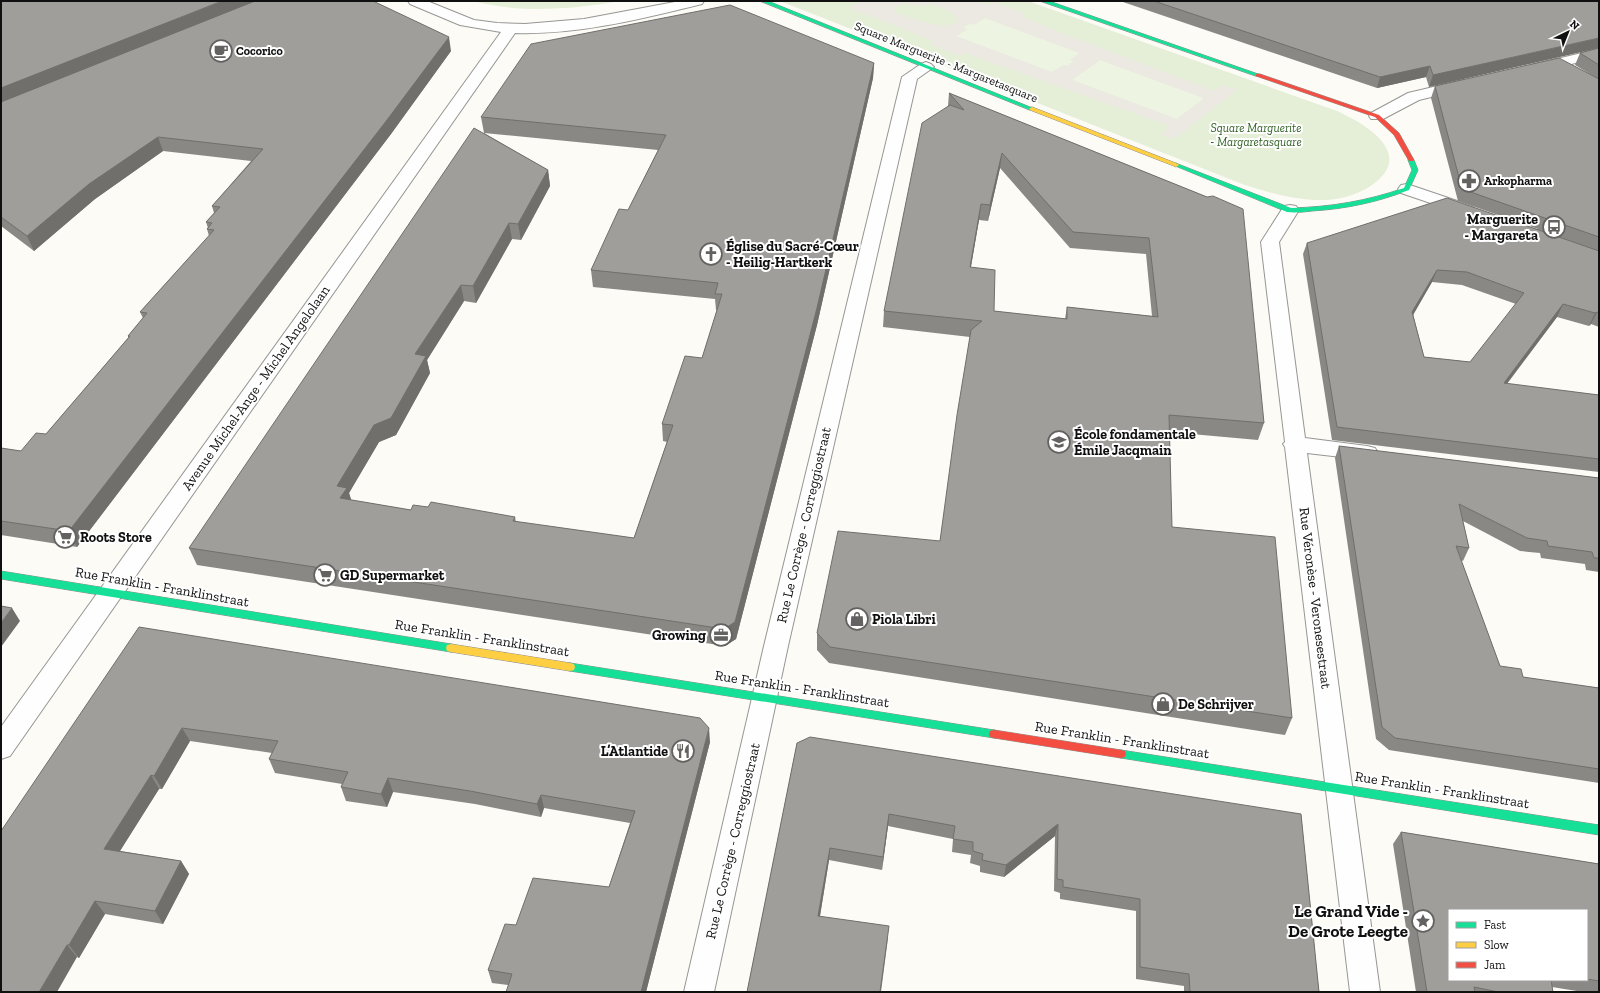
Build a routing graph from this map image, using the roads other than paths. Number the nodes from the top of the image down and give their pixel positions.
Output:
1 (416, 1) edge
2 (697, 1) edge
3 (763, 1) edge
4 (1043, 1) edge
5 (511, 28) junction
6 (1599, 53) edge
7 (1558, 63) junction
8 (926, 67) junction
9 (1520, 72) edge
10 (1578, 74) edge
11 (1475, 82) edge
12 (1377, 116) junction
13 (1407, 189) junction
14 (1290, 210) junction
15 (1481, 216) edge
16 (1294, 444) junction
17 (1388, 455) edge
18 (1, 575) edge
19 (112, 593) junction
20 (765, 697) junction
21 (1, 748) edge
22 (1338, 788) junction
23 (1599, 830) edge
24 (699, 992) edge
25 (1365, 992) edge

1 - 5 street
2 - 5 street
3 - 8 street, Square Marguerite - Margaretasquare
4 - 12 street
5 - 19 street, Avenue Michel-Ange - Michel Angelolaan
6 - 7 street
7 - 9 street
7 - 10 street
8 - 14 street, Square Marguerite - Margaretasquare
8 - 20 street, Rue Le Corrège - Correggiostraat
11 - 12 street
12 - 13 street
13 - 14 street, Square Marguerite - Margaretasquare
13 - 15 street
14 - 16 street, Rue Véronèse - Veronesestraat
16 - 17 street
16 - 22 street, Rue Véronèse - Veronesestraat
18 - 19 street, Rue Franklin - Franklinstraat
19 - 20 street, Rue Franklin - Franklinstraat
19 - 21 street, Avenue Michel-Ange - Michel Angelolaan
20 - 22 street, Rue Franklin - Franklinstraat
20 - 24 street, Rue Le Corrège - Correggiostraat
22 - 23 street, Rue Franklin - Franklinstraat
22 - 25 street, Rue Véronèse - Veronesestraat

